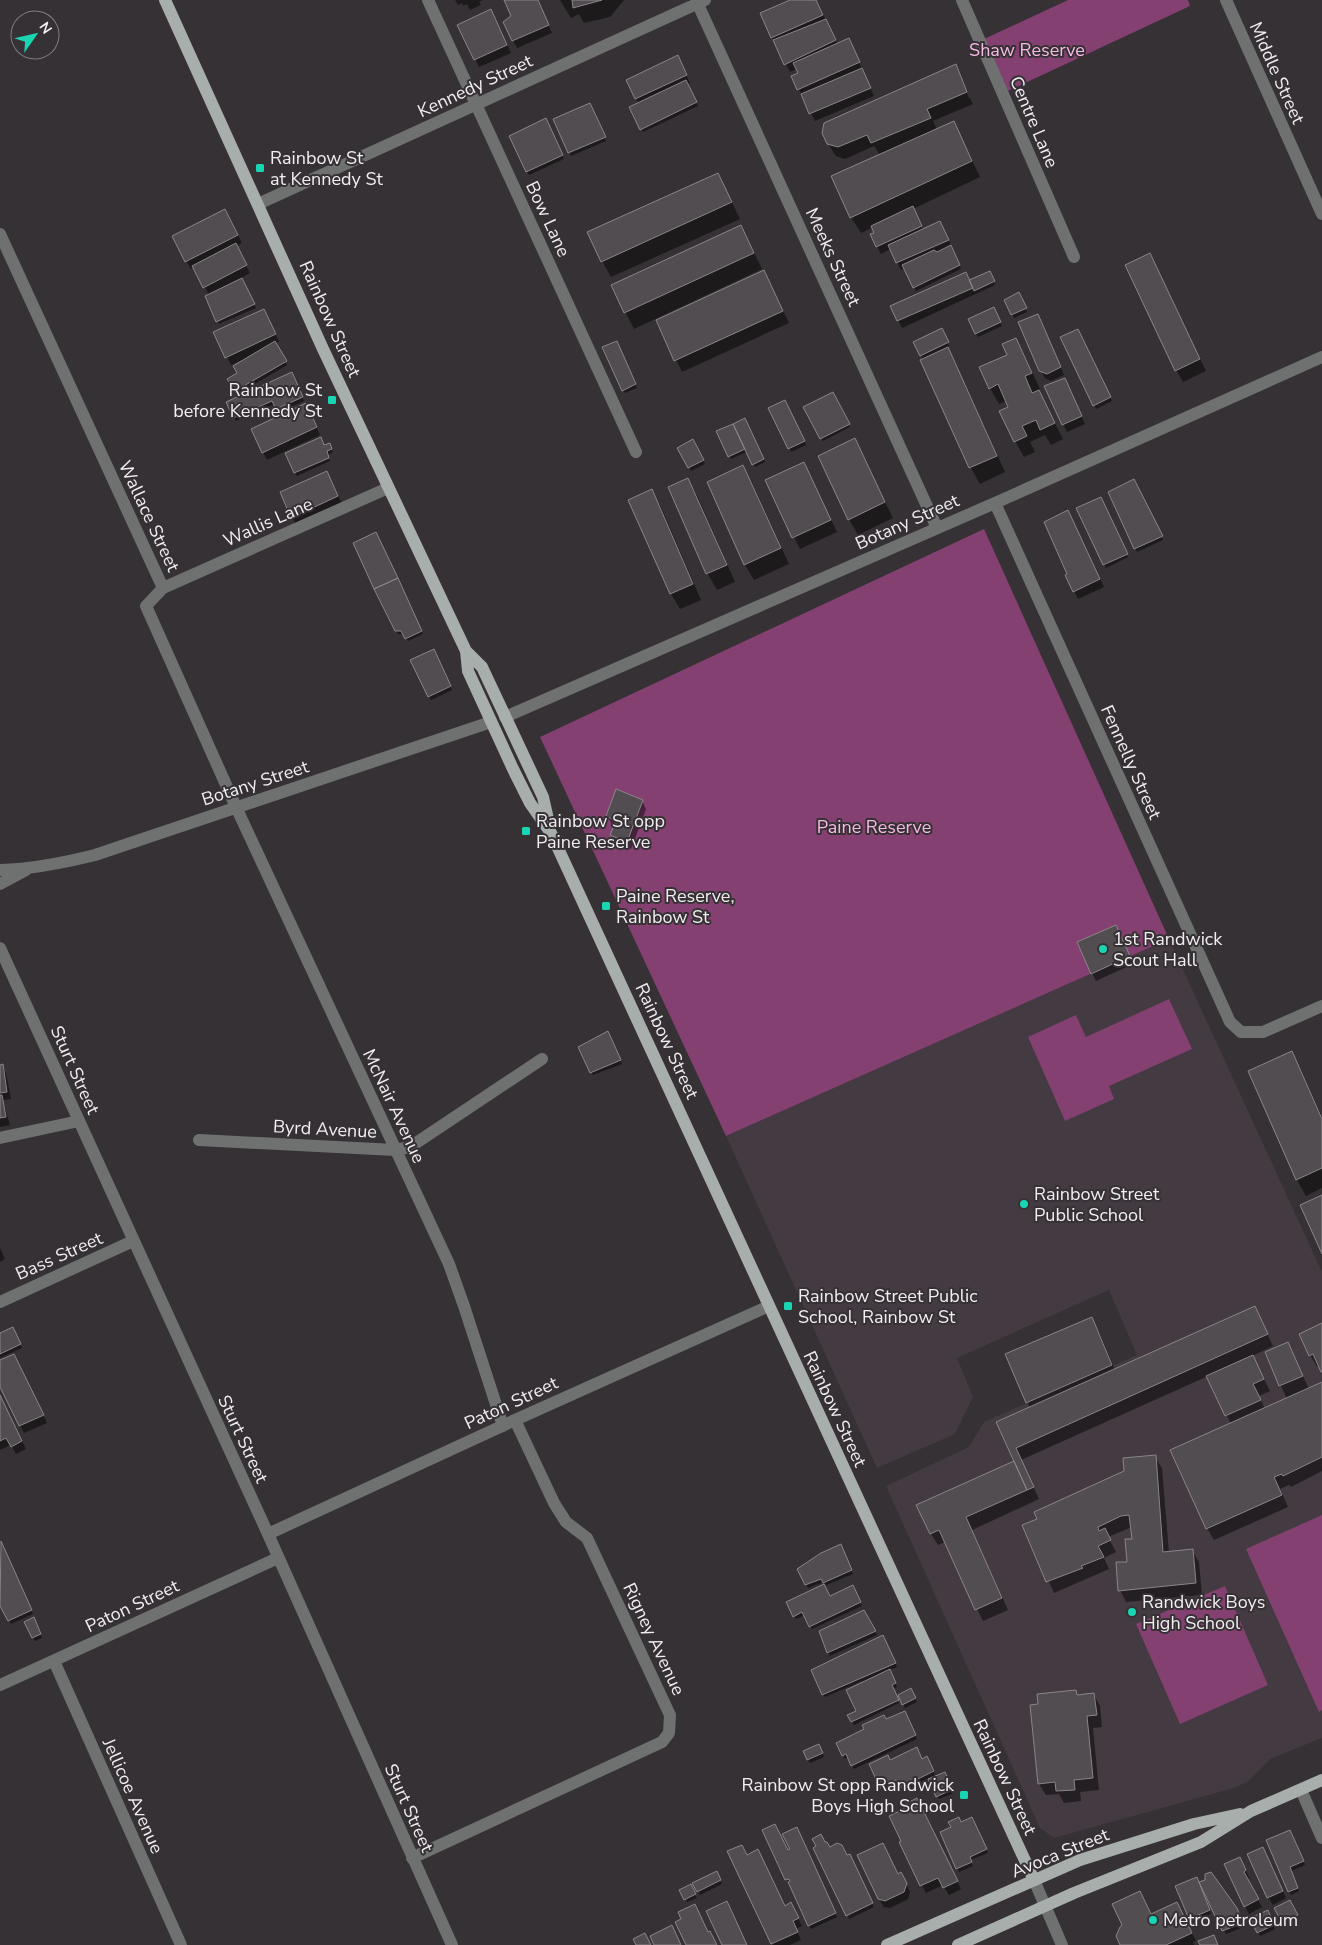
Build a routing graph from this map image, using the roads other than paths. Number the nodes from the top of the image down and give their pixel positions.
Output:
1 (164, 0) edge
2 (428, 0) edge
3 (962, 0) edge
4 (1226, 0) edge
5 (700, 1) edge
6 (476, 104) junction
7 (258, 204) junction
8 (1322, 214) edge
9 (0, 234) edge
10 (1074, 257) dead end
11 (1322, 356) edge
12 (636, 452) dead end
13 (388, 488) junction
14 (995, 503) junction
15 (938, 528) junction
16 (163, 588) junction
17 (466, 651) junction
18 (505, 717) junction
19 (491, 722) junction
20 (236, 808) junction
21 (551, 833) junction
22 (28, 869) junction
23 (0, 870) edge
24 (0, 884) edge
25 (0, 948) edge
26 (1322, 1006) edge
27 (542, 1059) dead end
28 (78, 1121) junction
29 (0, 1138) edge
30 (199, 1140) dead end
31 (395, 1150) junction
32 (133, 1242) junction
33 (0, 1302) edge
34 (769, 1306) junction
35 (515, 1420) junction
36 (503, 1426) junction
37 (268, 1534) junction
38 (278, 1558) junction
39 (54, 1661) junction
40 (0, 1686) edge
41 (1322, 1780) edge
42 (1301, 1790) junction
43 (1252, 1811) junction
44 (1322, 1838) edge
45 (412, 1858) junction
46 (1034, 1880) junction
47 (1046, 1906) junction
48 (181, 1945) edge
49 (452, 1945) edge
50 (887, 1945) edge
51 (958, 1945) edge
52 (1062, 1945) edge

1 - 7 main road, Rainbow Street
2 - 6 street, Bow Lane
3 - 10 street, Centre Lane
4 - 8 street, Middle Street
5 - 6 street, Kennedy Street
5 - 15 street, Meeks Street
6 - 7 street, Kennedy Street
6 - 12 street, Bow Lane
7 - 13 main road, Rainbow Street
9 - 16 street, Wallace Street
11 - 14 street, Botany Street
13 - 16 street, Wallis Lane
13 - 17 main road, Rainbow Street
14 - 15 street, Botany Street
14 - 26 street, Fennelly Street
15 - 18 street, Botany Street
16 - 20 street, Wallace Street
17 - 18 main road, Rainbow Street
17 - 19 main road, Rainbow Street
18 - 21 main road, Rainbow Street
19 - 20 street, Botany Street
19 - 21 main road, Rainbow Street
20 - 22 street, Botany Street
20 - 31 street, McNair Avenue
21 - 34 main road, Rainbow Street
22 - 23 street, Botany Street
22 - 24 street, Botany Street
25 - 28 street, Sturt Street
27 - 31 street, Byrd Avenue
28 - 29 street
28 - 32 street, Sturt Street
30 - 31 street, Byrd Avenue
31 - 36 street, McNair Avenue
32 - 33 street, Bass Street
32 - 37 street, Sturt Street
34 - 35 street, Paton Street
34 - 46 main road, Rainbow Street
35 - 36 street, Paton Street
35 - 45 street, Rigney Avenue
36 - 37 street, Paton Street
37 - 38 street, Sturt Street
38 - 39 street, Paton Street
38 - 45 street, Sturt Street
39 - 40 street, Paton Street
39 - 48 street, Jellicoe Avenue
41 - 42 main road, Avoca Street
42 - 43 main road, Avoca Street
42 - 44 street
43 - 46 main road, Avoca Street
43 - 47 main road, Avoca Street
45 - 49 street, Sturt Street
46 - 47 street, Rainbow Street
46 - 50 main road, Avoca Street
47 - 51 main road, Avoca Street
47 - 52 street, Rainbow Street

